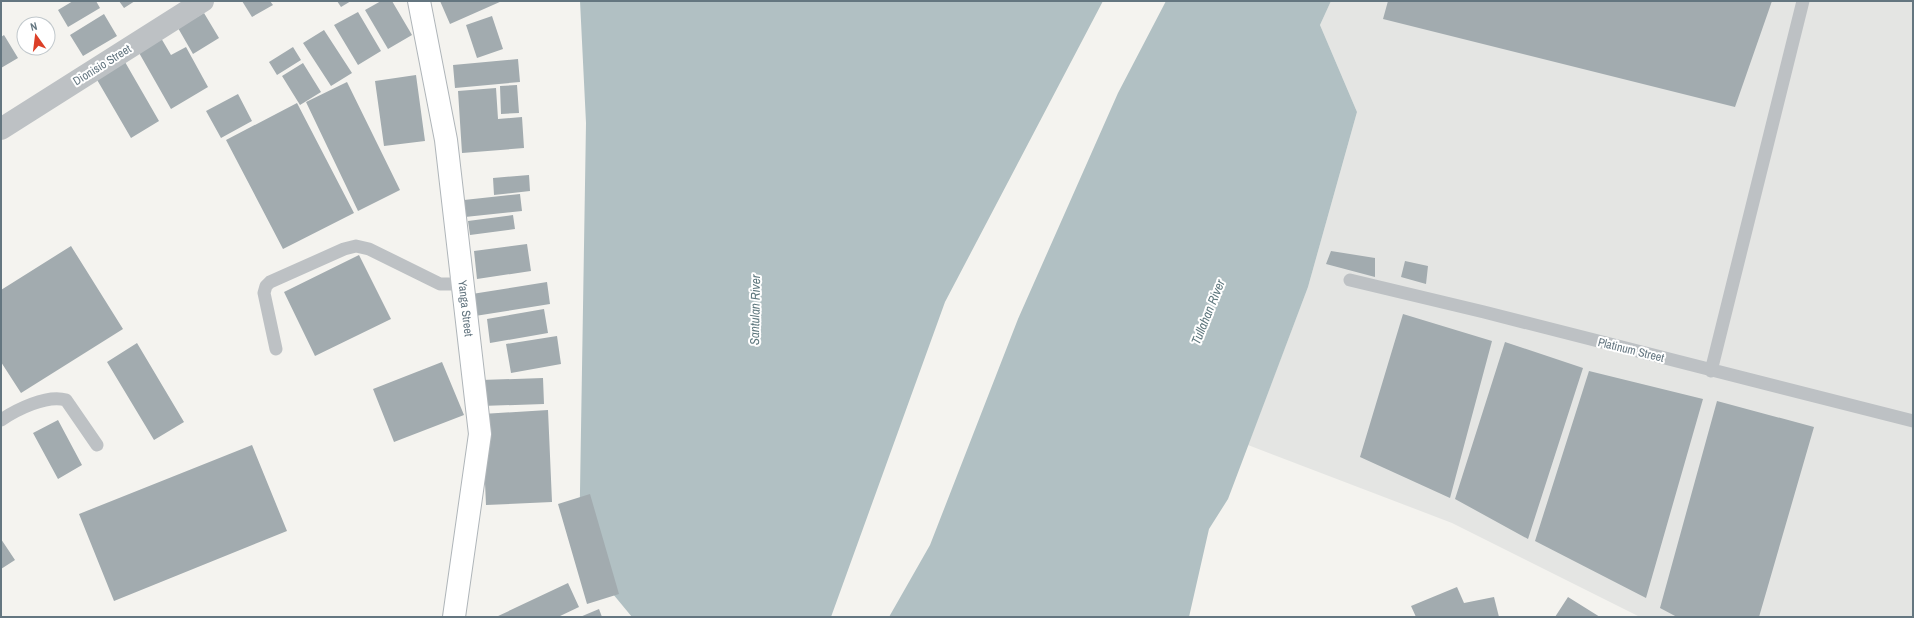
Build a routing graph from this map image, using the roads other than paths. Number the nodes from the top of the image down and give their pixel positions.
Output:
1 (203, 1) edge
2 (419, 1) edge
3 (1803, 1) edge
4 (1, 129) edge
5 (1350, 280) dead end
6 (462, 284) junction
7 (276, 349) dead end
8 (1711, 371) junction
9 (1, 420) edge
10 (1913, 421) edge
11 (98, 445) dead end
12 (454, 617) edge

1 - 4 street, Dionisio Street
2 - 6 street, Yanga Street
3 - 8 lane
5 - 8 lane, Platinum Street
6 - 7 lane
6 - 12 street, Yanga Street
8 - 10 lane, Platinum Street
9 - 11 lane

